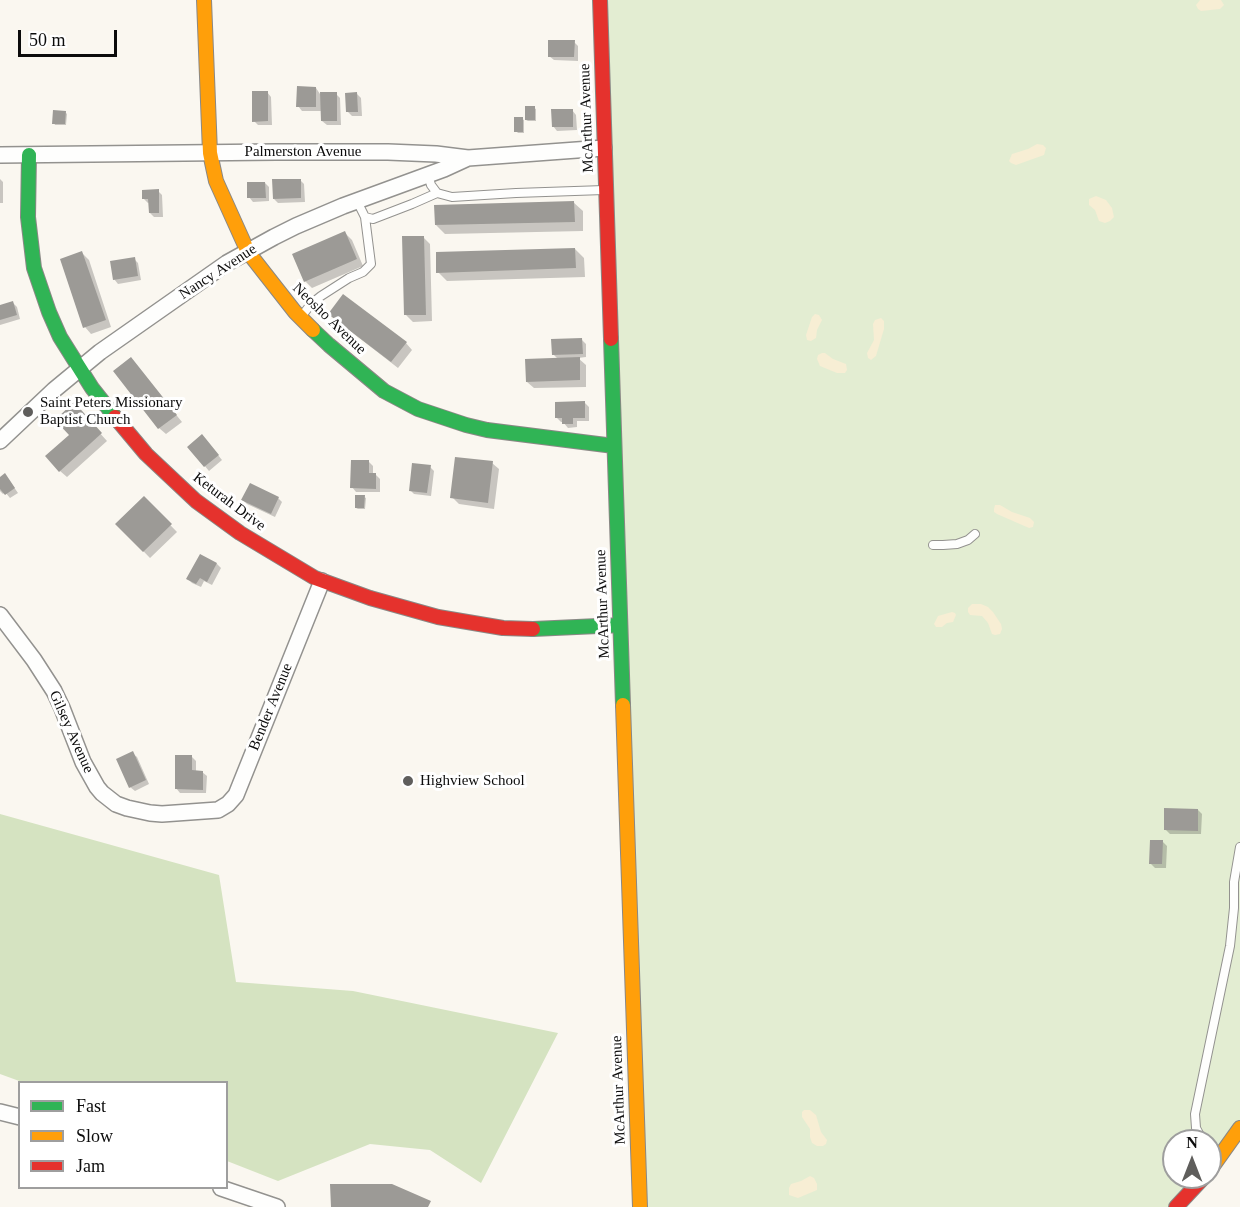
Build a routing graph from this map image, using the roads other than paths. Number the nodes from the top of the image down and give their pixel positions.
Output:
1 (204, 0) edge
2 (600, 0) edge
3 (604, 148) junction
4 (210, 153) junction
5 (0, 155) edge
6 (29, 155) junction
7 (468, 158) junction
8 (428, 175) junction
9 (606, 190) junction
10 (437, 193) junction
11 (357, 201) junction
12 (365, 217) junction
13 (248, 252) junction
14 (301, 318) junction
15 (79, 369) junction
16 (0, 441) edge
17 (614, 446) junction
18 (975, 534) dead end
19 (933, 545) dead end
20 (322, 581) junction
21 (0, 615) edge
22 (621, 625) junction
23 (201, 811) joint
24 (1240, 847) edge
25 (0, 1112) edge
26 (18, 1116) edge
27 (1240, 1128) edge
28 (1197, 1129) edge
29 (1222, 1149) edge
30 (224, 1189) edge
31 (1193, 1189) edge
32 (277, 1207) edge
33 (640, 1207) edge
34 (1176, 1207) edge

1 - 4 street, Neosho Avenue
2 - 3 street, McArthur Avenue
3 - 7 street, Palmerston Avenue
3 - 9 street, McArthur Avenue
4 - 6 street, Palmerston Avenue
4 - 7 street, Palmerston Avenue
4 - 13 street, Neosho Avenue
5 - 6 street, Palmerston Avenue
6 - 15 street, Keturah Drive
7 - 8 street, Nancy Avenue
8 - 10 lane
8 - 11 street, Nancy Avenue
9 - 10 lane
9 - 17 street, McArthur Avenue
10 - 12 lane
11 - 12 lane
11 - 13 street, Nancy Avenue
12 - 14 lane
13 - 14 street, Neosho Avenue
13 - 15 street, Nancy Avenue
14 - 17 street, Neosho Avenue
15 - 16 street, Nancy Avenue
15 - 20 street, Keturah Drive
17 - 22 street, McArthur Avenue
18 - 19 lane
20 - 22 street, Keturah Drive
20 - 23 street, Bender Avenue
21 - 23 street, Gilsey Avenue
22 - 33 street, McArthur Avenue
24 - 28 lane
25 - 26 street
27 - 29 street
30 - 32 street
31 - 34 street

